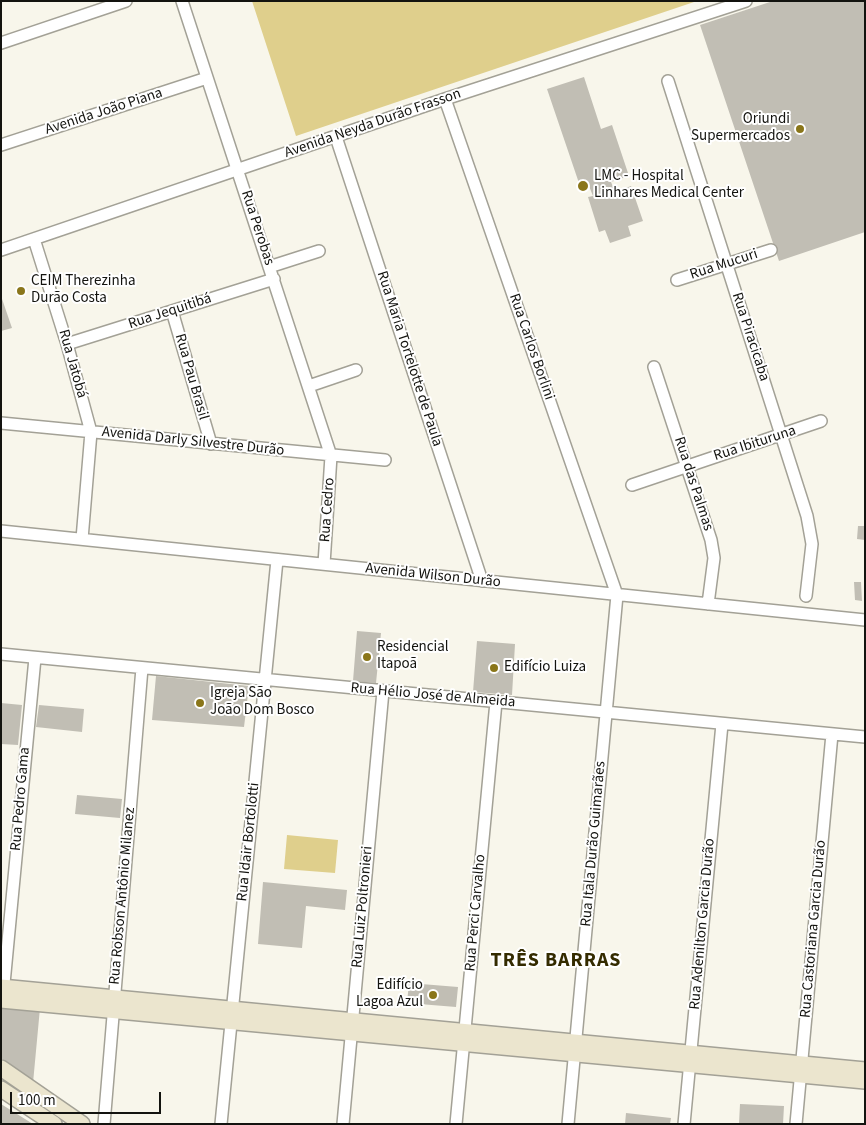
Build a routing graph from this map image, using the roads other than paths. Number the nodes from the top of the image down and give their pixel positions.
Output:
1 (182, 1) edge
2 (746, 1) edge
3 (125, 2) edge
4 (1, 43) edge
5 (207, 78) junction
6 (668, 81) dead end
7 (445, 99) junction
8 (336, 137) junction
9 (1, 145) edge
10 (238, 171) junction
11 (34, 239) junction
12 (1, 250) edge
13 (771, 250) dead end
14 (319, 251) dead end
15 (726, 264) junction
16 (269, 267) junction
17 (274, 279) junction
18 (678, 280) dead end
19 (172, 311) junction
20 (67, 344) junction
21 (654, 367) dead end
22 (356, 370) dead end
23 (308, 386) junction
24 (821, 421) dead end
25 (1, 423) edge
26 (91, 432) junction
27 (781, 435) junction
28 (210, 444) junction
29 (331, 456) junction
30 (384, 460) dead end
31 (687, 466) junction
32 (632, 486) dead end
33 (1, 531) edge
34 (82, 539) junction
35 (277, 560) junction
36 (324, 564) junction
37 (482, 580) junction
38 (617, 595) junction
39 (806, 596) dead end
40 (708, 604) junction
41 (865, 620) edge
42 (1, 654) edge
43 (35, 658) junction
44 (142, 668) junction
45 (265, 680) junction
46 (383, 691) junction
47 (496, 702) junction
48 (606, 712) junction
49 (722, 724) junction
50 (832, 734) junction
51 (865, 738) edge
52 (2, 993) edge
53 (114, 1004) junction
54 (232, 1015) junction
55 (352, 1027) junction
56 (465, 1037) junction
57 (575, 1048) junction
58 (690, 1059) junction
59 (1, 1068) edge
60 (801, 1070) junction
61 (865, 1070) edge
62 (865, 1081) edge
63 (1, 1089) edge
64 (54, 1124) edge
65 (82, 1124) edge
66 (104, 1124) edge
67 (221, 1124) edge
68 (343, 1124) edge
69 (456, 1124) edge
70 (568, 1124) edge
71 (684, 1124) edge
72 (796, 1124) edge

1 - 5 street, Rua Perobas
2 - 7 street, Avenida Neyda Durão Frasson
3 - 4 street
5 - 9 street, Avenida João Piana
5 - 10 street, Rua Perobas
6 - 15 street, Rua Piracicaba
7 - 8 street, Avenida Neyda Durão Frasson
7 - 38 street, Rua Carlos Borlini
8 - 10 street, Avenida Neyda Durão Frasson
8 - 37 street, Rua Maria Tortelotte de Paula
10 - 11 street, Avenida Neyda Durão Frasson
10 - 16 street, Rua Perobas
11 - 12 street, Avenida Neyda Durão Frasson
11 - 20 street, Rua Jatobá
13 - 15 street, Rua Mucuri
14 - 16 street
15 - 18 street, Rua Mucuri
15 - 27 street, Rua Piracicaba
16 - 17 street, Rua Perobas
17 - 19 street, Rua Jequitibá
17 - 23 street, Rua Perobas
19 - 20 street, Rua Jequitibá
19 - 28 street, Rua Pau Brasil
20 - 26 street, Rua Jatobá
21 - 31 street, Rua das Palmas
22 - 23 street
23 - 29 street, Rua Perobas
24 - 27 street, Rua Ibituruna
25 - 26 street, Avenida Darly Silvestre Durão
26 - 28 street, Avenida Darly Silvestre Durão
26 - 34 street
27 - 31 street, Rua Ibituruna
27 - 39 street, Rua Piracicaba
28 - 29 street, Avenida Darly Silvestre Durão
29 - 30 street, Avenida Darly Silvestre Durão
29 - 36 street, Rua Cedro
31 - 32 street, Rua Ibituruna
31 - 40 street, Rua das Palmas
33 - 34 street, Avenida Wilson Durão
34 - 35 street, Avenida Wilson Durão
35 - 36 street, Avenida Wilson Durão
35 - 45 street, Rua Idair Bortolotti
36 - 37 street, Avenida Wilson Durão
37 - 38 street, Avenida Wilson Durão
38 - 40 street, Avenida Wilson Durão
38 - 48 street, Rua Itala Durão Guimarães
40 - 41 street, Avenida Wilson Durão
42 - 43 street, Rua Hélio José de Almeida
43 - 44 street, Rua Hélio José de Almeida
43 - 52 street, Rua Pedro Gama
44 - 45 street, Rua Hélio José de Almeida
44 - 53 street, Rua Robson Antônio Milanez
45 - 46 street, Rua Hélio José de Almeida
45 - 54 street, Rua Idair Bortolotti
46 - 47 street, Rua Hélio José de Almeida
46 - 55 street, Rua Luiz Poltronieri
47 - 48 street, Rua Hélio José de Almeida
47 - 56 street, Rua Perci Carvalho
48 - 49 street, Rua Hélio José de Almeida
48 - 57 street, Rua Itala Durão Guimarães
49 - 50 street, Rua Hélio José de Almeida
49 - 58 street, Rua Adenilton Garcia Durão
50 - 51 street, Rua Hélio José de Almeida
50 - 60 street, Rua Castoriana Garcia Durão
52 - 53 main road
53 - 54 main road
53 - 66 street, Rua Robson Antônio Milanez
54 - 55 main road
54 - 67 street, Rua Idair Bortolotti
55 - 56 main road
55 - 68 street, Rua Luiz Poltronieri
56 - 57 main road
56 - 69 street, Rua Perci Carvalho
57 - 58 main road
57 - 70 street, Rua Itala Durão Guimarães
58 - 60 main road
58 - 71 street, Rua Adenilton Garcia Durão
59 - 65 main road
60 - 61 main road
60 - 62 main road
60 - 72 street, Rua Castoriana Garcia Durão
63 - 64 main road

